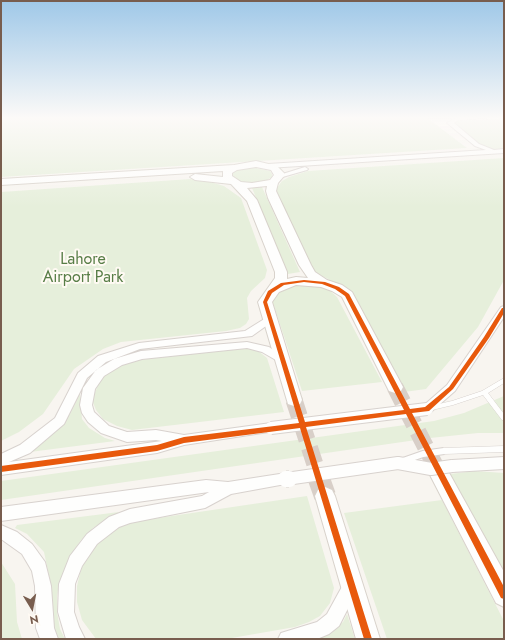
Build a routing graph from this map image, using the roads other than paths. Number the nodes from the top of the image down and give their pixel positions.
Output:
1 (477, 147) edge
2 (482, 147) edge
3 (504, 151) edge
4 (496, 152) junction
5 (469, 154) junction
6 (504, 155) edge
7 (268, 166) junction
8 (234, 168) junction
9 (276, 179) junction
10 (232, 181) junction
11 (1, 182) edge
12 (1, 188) edge
13 (323, 283) junction
14 (276, 288) junction
15 (504, 309) edge
16 (269, 318) junction
17 (281, 359) junction
18 (504, 380) edge
19 (395, 387) tunnel mouth
20 (484, 392) junction
21 (294, 400) tunnel mouth
22 (427, 409) junction
23 (504, 418) edge
24 (184, 440) junction
25 (504, 449) edge
26 (1, 460) edge
27 (398, 463) junction
28 (504, 463) edge
29 (1, 469) edge
30 (446, 470) junction
31 (228, 488) junction
32 (325, 496) tunnel mouth
33 (1, 514) edge
34 (1, 532) edge
35 (351, 588) junction
36 (504, 595) edge
37 (49, 639) edge
38 (76, 639) edge
39 (287, 639) edge
40 (368, 639) edge

1 - 5 street
2 - 4 street
3 - 4 street
4 - 5 street
5 - 7 street
6 - 9 street
7 - 8 street
7 - 9 street
8 - 10 street
8 - 11 street
9 - 10 street
9 - 13 street
10 - 12 street
10 - 12 street
10 - 14 street
13 - 14 street
13 - 19 street
14 - 16 street
15 - 22 street
16 - 17 street
16 - 26 street
17 - 21 street
17 - 24 street
18 - 20 lane
20 - 22 lane
20 - 23 lane
22 - 24 street, bridge
24 - 29 street
25 - 27 lane, bridge
27 - 30 street, bridge
27 - 31 street, bridge
28 - 30 street
30 - 36 street
31 - 33 street
31 - 38 street
32 - 35 street
34 - 37 street
35 - 39 street
35 - 40 street

